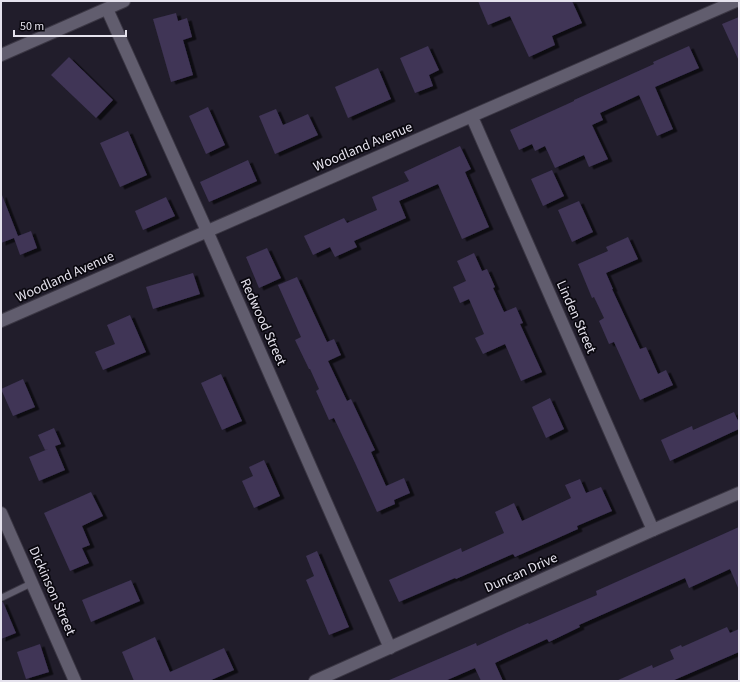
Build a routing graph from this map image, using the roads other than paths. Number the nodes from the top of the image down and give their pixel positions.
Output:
1 (124, 1) edge
2 (736, 1) edge
3 (107, 9) junction
4 (1, 55) edge
5 (472, 117) junction
6 (207, 231) junction
7 (1, 321) edge
8 (739, 493) edge
9 (1, 513) edge
10 (653, 530) junction
11 (32, 583) junction
12 (1, 598) edge
13 (390, 648) junction
14 (75, 681) edge
15 (315, 681) edge

1 - 3 street
2 - 5 street, Woodland Avenue
3 - 4 street
3 - 6 street, Redwood Street
5 - 6 street, Woodland Avenue
5 - 10 street, Linden Street
6 - 7 street, Woodland Avenue
6 - 13 street, Redwood Street
8 - 10 street, Duncan Drive
9 - 11 street, Dickinson Street
10 - 13 street, Duncan Drive
11 - 12 lane
11 - 14 street, Dickinson Street
13 - 15 street, Duncan Drive

